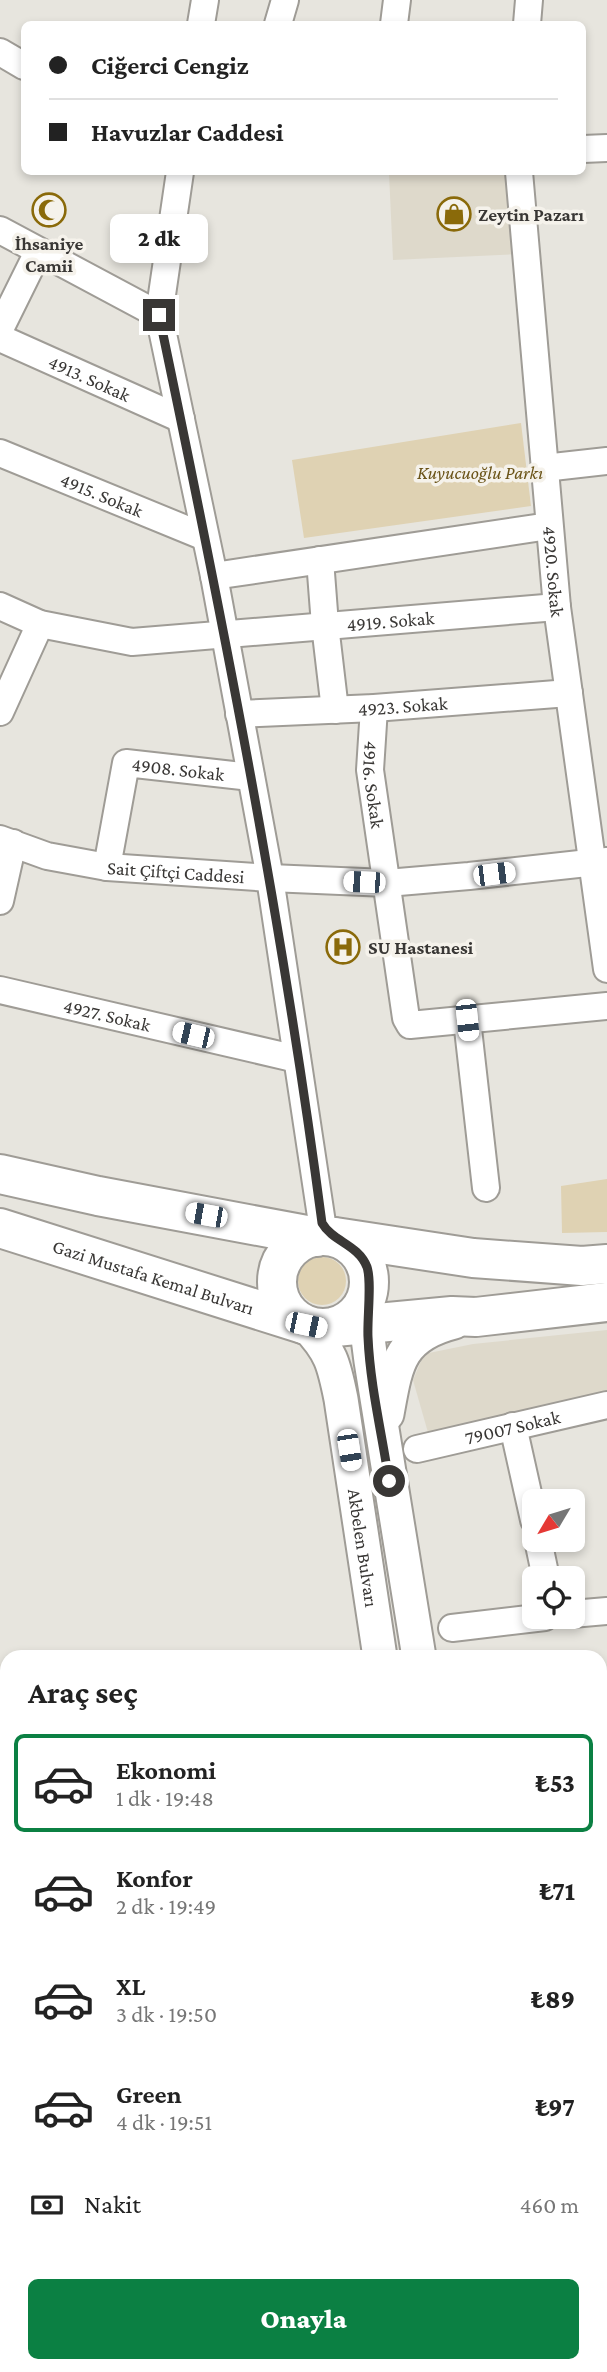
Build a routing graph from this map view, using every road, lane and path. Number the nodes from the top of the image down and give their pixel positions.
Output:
1 (205, 0) edge
2 (285, 0) edge
3 (397, 0) edge
4 (529, 0) edge
5 (202, 21) edge
6 (279, 21) edge
7 (394, 21) edge
8 (527, 21) edge
9 (0, 52) edge
10 (21, 64) edge
11 (607, 148) edge
12 (586, 149) edge
13 (180, 175) edge
14 (519, 175) edge
15 (0, 230) edge
16 (38, 252) junction
17 (159, 315) junction
18 (0, 329) edge
19 (0, 338) edge
20 (180, 419) junction
21 (0, 453) edge
22 (607, 461) edge
23 (544, 468) junction
24 (549, 526) junction
25 (205, 537) junction
26 (320, 560) junction
27 (214, 576) junction
28 (0, 606) edge
29 (557, 607) junction
30 (40, 624) junction
31 (325, 625) junction
32 (223, 634) junction
33 (569, 693) junction
34 (374, 708) junction
35 (335, 710) junction
36 (0, 712) edge
37 (239, 714) junction
38 (251, 777) junction
39 (6, 841) edge
40 (599, 862) edge
41 (107, 867) junction
42 (270, 878) junction
43 (387, 883) junction
44 (0, 901) edge
45 (607, 969) edge
46 (0, 990) edge
47 (607, 1006) edge
48 (467, 1020) junction
49 (297, 1059) junction
50 (0, 1174) edge
51 (486, 1188) dead end
52 (0, 1228) edge
53 (325, 1237) junction
54 (607, 1264) edge
55 (607, 1302) edge
56 (476, 1317) junction
57 (344, 1318) junction
58 (607, 1405) edge
59 (513, 1426) junction
60 (382, 1437) junction
61 (417, 1449) dead end
62 (527, 1489) edge
63 (607, 1611) edge
64 (585, 1613) edge
65 (522, 1620) edge
66 (452, 1628) dead end
67 (379, 1650) edge
68 (418, 1650) edge

1 - 5 street
2 - 6 street
3 - 7 street
4 - 8 street
9 - 10 street
11 - 12 street
13 - 17 street
14 - 23 street, 4920. Sokak
15 - 16 street
16 - 17 street
16 - 18 street
17 - 20 street
19 - 20 street, 4913. Sokak
20 - 25 street
21 - 25 street, 4915. Sokak
22 - 23 street
23 - 24 street, 4920. Sokak
24 - 26 street
24 - 29 street, 4920. Sokak
25 - 27 street
26 - 27 street
26 - 31 street
27 - 32 street
28 - 30 street, 4919. Sokak
29 - 31 street, 4919. Sokak
29 - 33 street, 4920. Sokak
30 - 32 street, 4919. Sokak
30 - 36 street
31 - 32 street, 4919. Sokak
31 - 35 street
32 - 37 street
33 - 34 street, 4923. Sokak
33 - 40 street, 4920. Sokak
34 - 35 street, 4923. Sokak
34 - 43 street, 4916. Sokak
35 - 37 street, 4923. Sokak
37 - 38 street
38 - 41 street, 4908. Sokak
38 - 42 street
39 - 41 street, Sait Çiftçi Caddesi
39 - 44 street
40 - 43 street, Sait Çiftçi Caddesi
40 - 45 street, 4920. Sokak
41 - 42 street, Sait Çiftçi Caddesi
42 - 43 street, Sait Çiftçi Caddesi
42 - 49 street
43 - 48 street, 4916. Sokak
46 - 49 street, 4927. Sokak
47 - 48 street
48 - 51 street
49 - 53 street
50 - 53 highway
52 - 57 highway, Gazi Mustafa Kemal Bulvarı
53 - 54 highway
53 - 57 highway
53 - 57 highway
55 - 56 highway, Gazi Mustafa Kemal Bulvarı
56 - 57 highway, Gazi Mustafa Kemal Bulvarı
56 - 60 main road
57 - 60 main road, Akbelen Bulvarı
57 - 67 main road, Akbelen Bulvarı
58 - 59 street, 79007 Sokak
59 - 61 street, 79007 Sokak
59 - 62 street
60 - 68 main road, Akbelen Bulvarı
63 - 64 street
65 - 66 street

